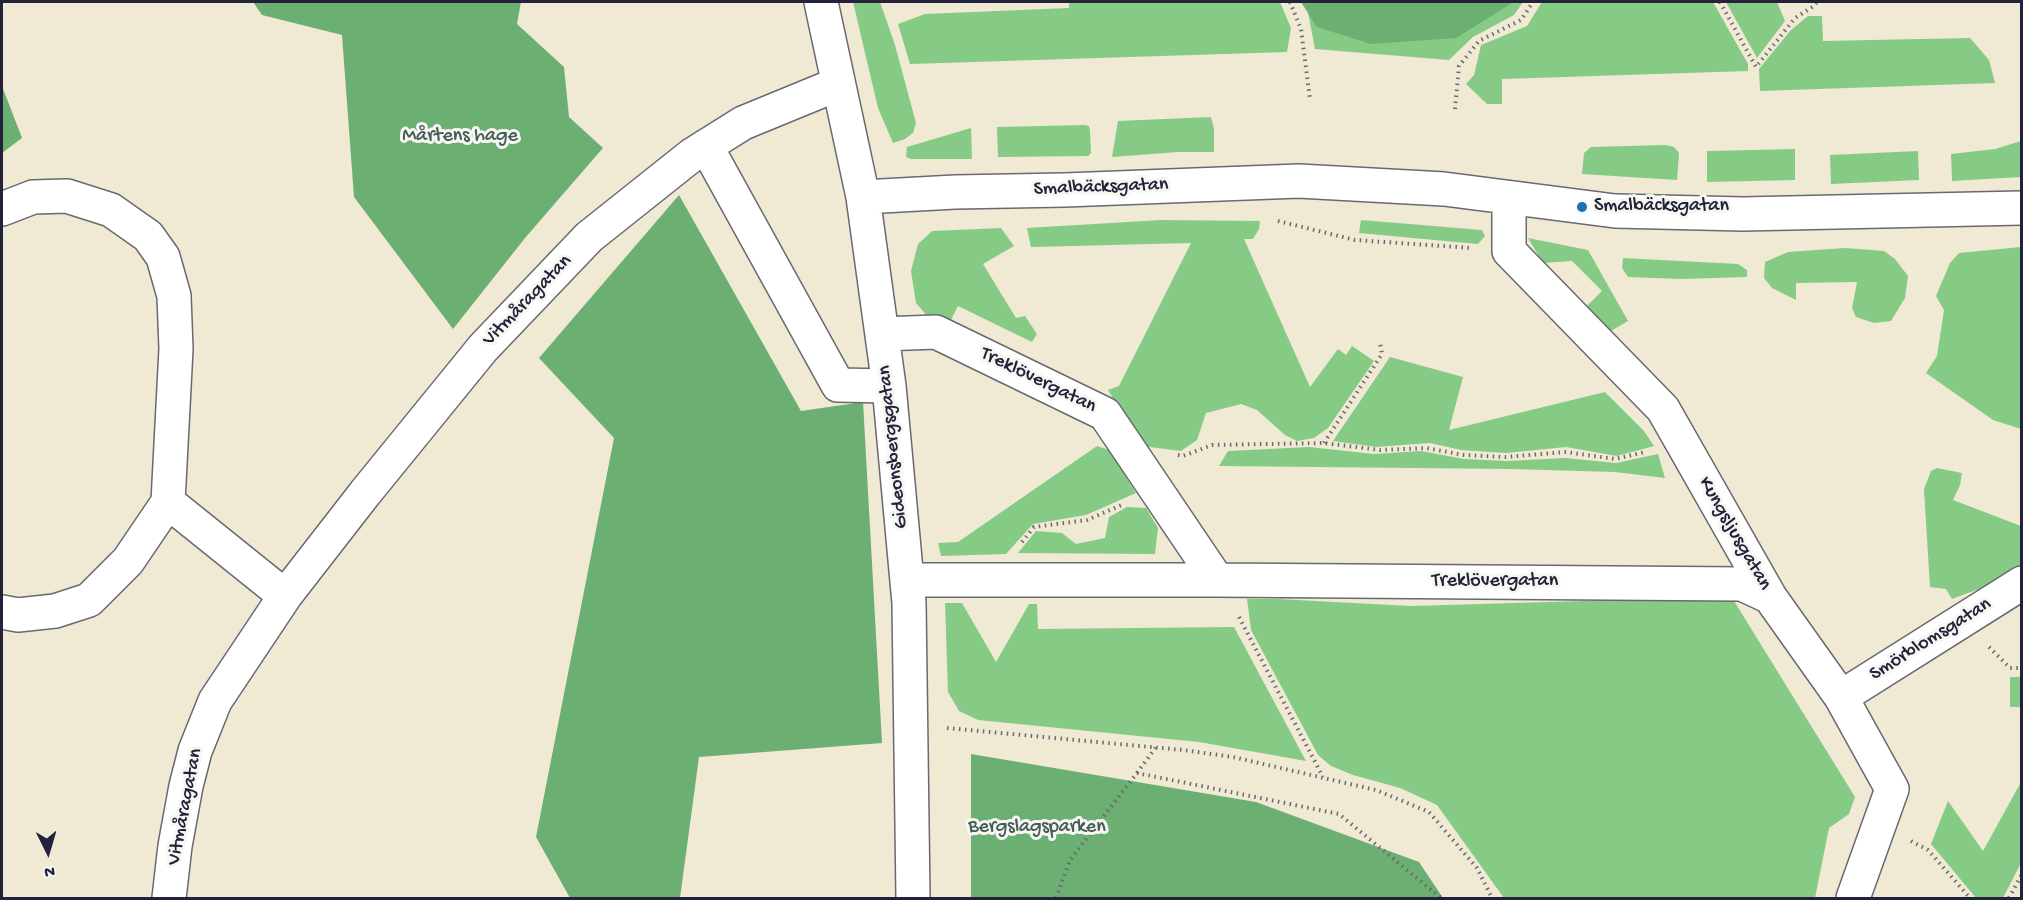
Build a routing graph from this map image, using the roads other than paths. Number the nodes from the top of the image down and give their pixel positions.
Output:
1 (821, 2) edge
2 (838, 84) junction
3 (706, 146) junction
4 (863, 197) junction
5 (1509, 198) junction
6 (2022, 208) edge
7 (2, 209) edge
8 (882, 334) junction
9 (889, 386) junction
10 (168, 502) junction
11 (907, 580) junction
12 (1217, 580) junction
13 (2022, 583) edge
14 (285, 596) junction
15 (1770, 597) junction
16 (2, 612) edge
17 (1841, 697) junction
18 (169, 898) edge
19 (913, 898) edge
20 (1853, 898) edge

1 - 2 street, Gideonsbergsgatan
2 - 3 street, Vitmåragatan
2 - 4 street, Gideonsbergsgatan
3 - 9 street
3 - 14 street, Vitmåragatan
4 - 5 street, Smalbäcksgatan
4 - 8 street, Gideonsbergsgatan
5 - 6 street, Smalbäcksgatan
5 - 15 street, Kungsljusgatan
7 - 10 street
8 - 9 street, Gideonsbergsgatan
8 - 12 street, Treklövergatan
9 - 11 street, Gideonsbergsgatan
10 - 14 street
10 - 16 street
11 - 12 street, Treklövergatan
11 - 19 street, Gideonsbergsgatan
12 - 15 street, Treklövergatan
13 - 17 street, Smörblomsgatan
14 - 18 street, Vitmåragatan
15 - 17 street, Kungsljusgatan
17 - 20 street, Kungsljusgatan

